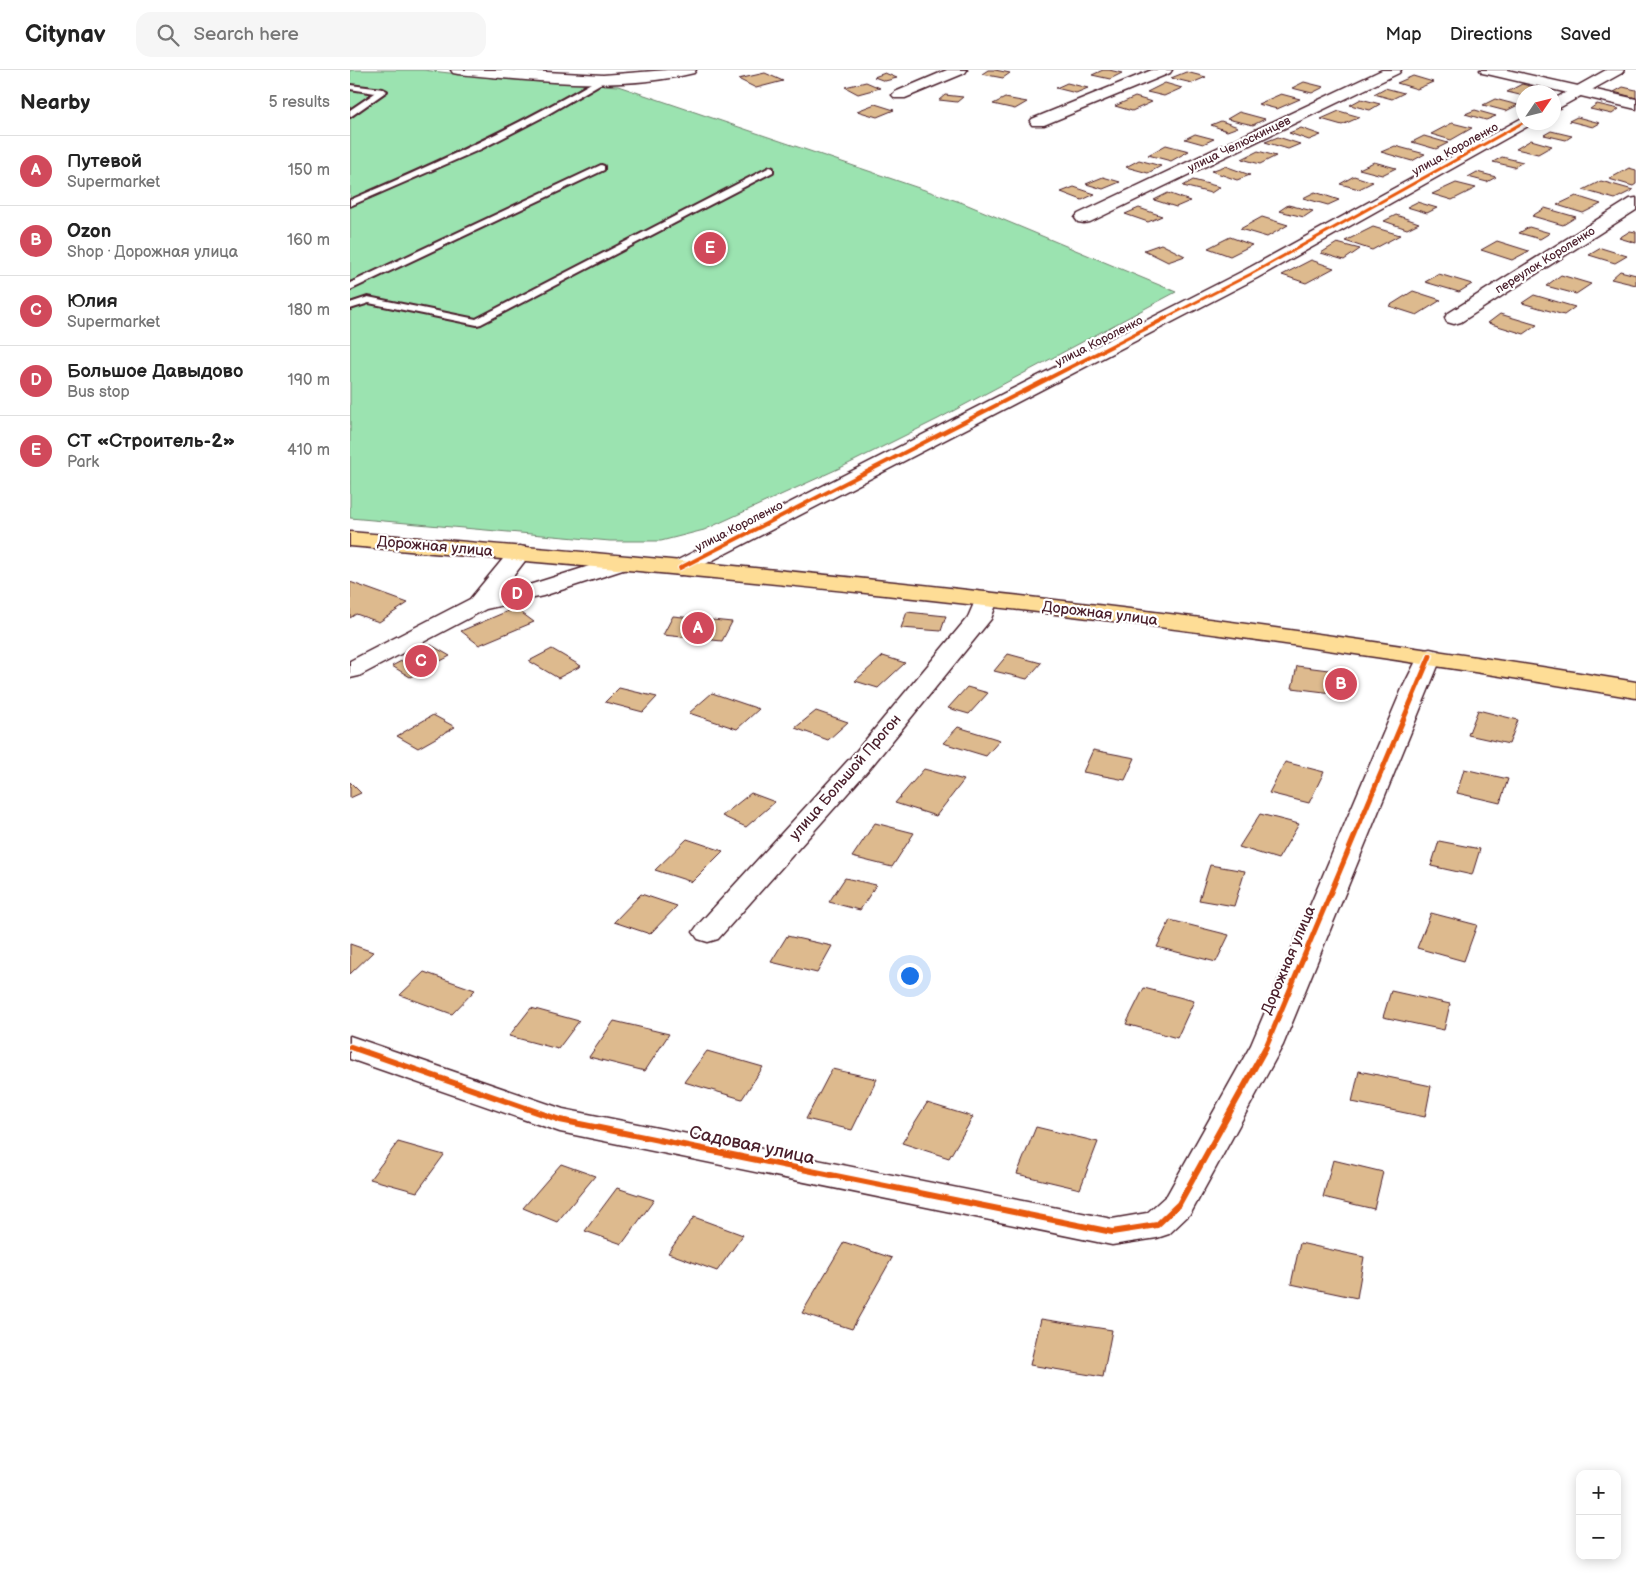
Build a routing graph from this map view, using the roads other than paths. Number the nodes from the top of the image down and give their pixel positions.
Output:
1 (458, 70) edge
2 (627, 70) edge
3 (689, 70) edge
4 (960, 70) edge
5 (1165, 70) edge
6 (1394, 70) edge
7 (1486, 70) edge
8 (1617, 70) edge
9 (640, 78) junction
10 (601, 81) junction
11 (350, 87) edge
12 (1581, 90) junction
13 (900, 95) dead end
14 (1561, 101) edge
15 (1636, 104) edge
16 (350, 114) edge
17 (1038, 122) dead end
18 (1516, 126) edge
19 (602, 168) dead end
20 (770, 170) dead end
21 (350, 203) edge
22 (1636, 203) edge
23 (1084, 218) dead end
24 (350, 288) edge
25 (350, 306) edge
26 (1454, 318) dead end
27 (350, 539) edge
28 (520, 553) junction
29 (621, 563) junction
30 (680, 568) junction
31 (478, 604) junction
32 (983, 609) junction
33 (1430, 656) junction
34 (350, 671) edge
35 (1636, 690) edge
36 (708, 932) dead end
37 (350, 1047) edge
38 (1157, 1225) joint

1 - 10 street
2 - 9 street
3 - 9 street
4 - 13 street
5 - 17 street
6 - 23 street, улица Челюскинцев
7 - 12 street
8 - 12 street
9 - 10 street
10 - 21 lane
11 - 16 lane
12 - 14 street
12 - 15 street
18 - 30 street, улица Короленко
19 - 24 lane
20 - 25 lane
22 - 26 street, переулок Короленко
27 - 28 main road, Дорожная улица
28 - 29 main road, Дорожная улица
28 - 31 street, Дорожная улица
29 - 30 main road, Дорожная улица
29 - 31 street, Дорожная улица
30 - 32 main road, Дорожная улица
31 - 34 street, Дорожная улица
32 - 33 main road, Дорожная улица
32 - 36 street, улица Большой Прогон
33 - 35 main road, Дорожная улица
33 - 38 street, Дорожная улица
37 - 38 street, Садовая улица

